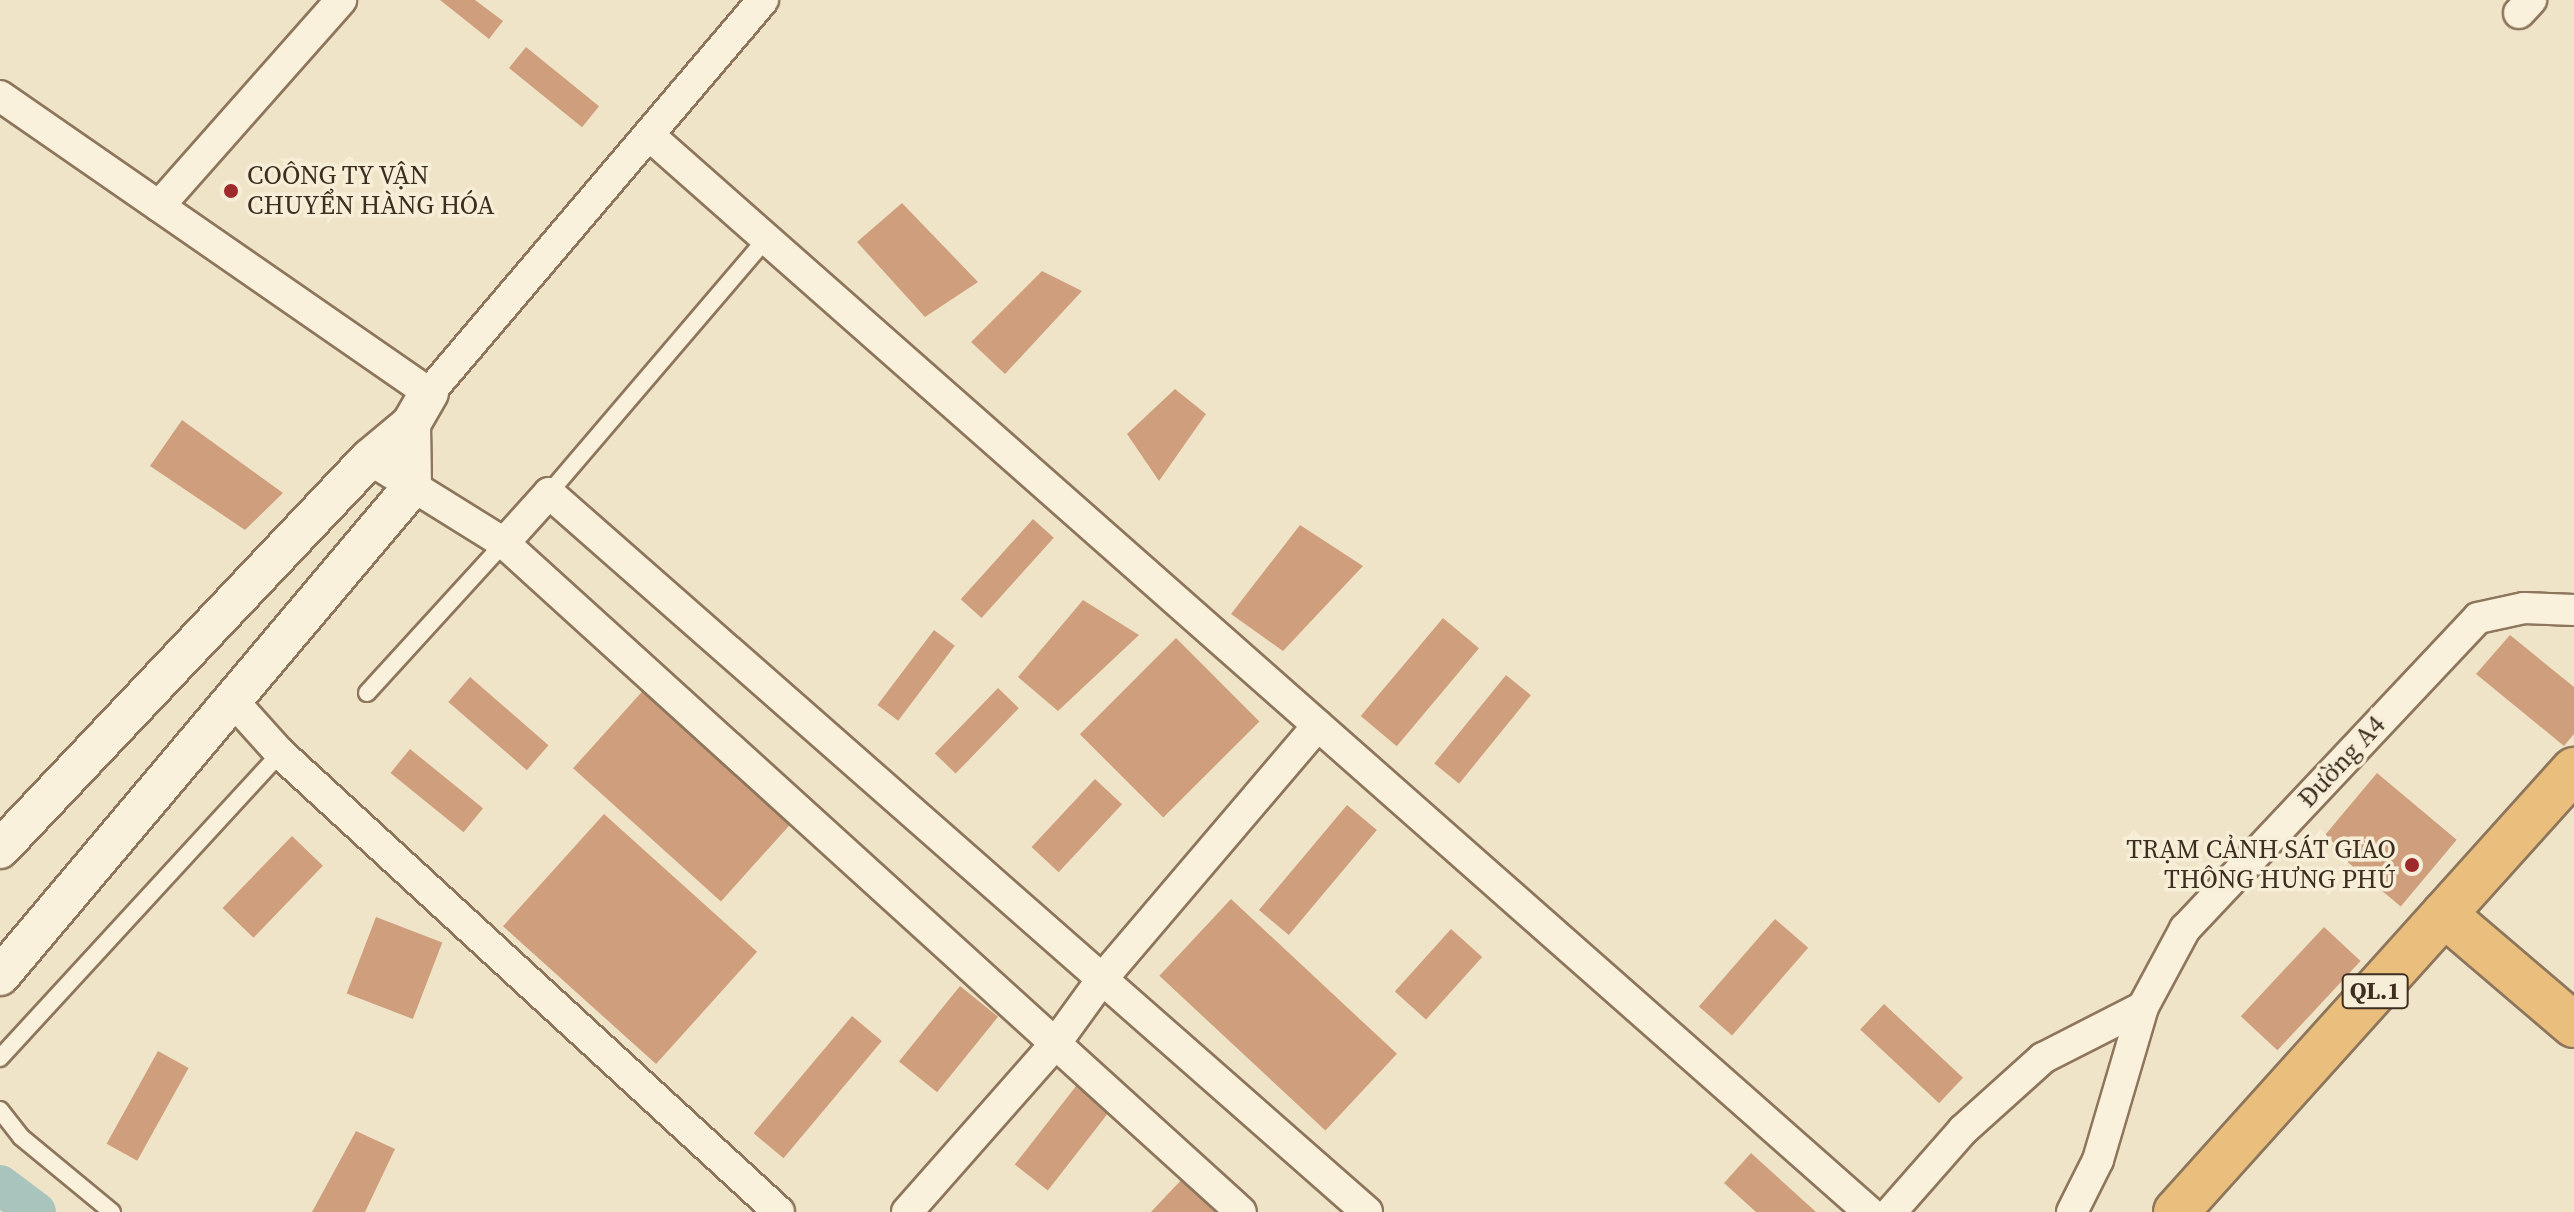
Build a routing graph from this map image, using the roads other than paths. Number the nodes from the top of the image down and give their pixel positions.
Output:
1 (341, 0) edge
2 (763, 0) edge
3 (0, 96) edge
4 (650, 136) junction
5 (159, 206) junction
6 (767, 238) junction
7 (420, 408) junction
8 (369, 459) junction
9 (412, 487) junction
10 (549, 493) junction
11 (504, 543) junction
12 (2574, 610) edge
13 (367, 693) dead end
14 (234, 702) junction
15 (1318, 725) junction
16 (280, 753) junction
17 (2574, 770) edge
18 (0, 849) edge
19 (2444, 914) junction
20 (0, 976) edge
21 (1102, 979) junction
22 (2143, 1007) junction
23 (2574, 1025) edge
24 (1055, 1044) junction
25 (0, 1058) edge
26 (0, 1110) edge
27 (112, 1212) edge
28 (779, 1212) edge
29 (907, 1212) edge
30 (1241, 1212) edge
31 (1367, 1212) edge
32 (1869, 1212) edge
33 (1891, 1212) edge
34 (2072, 1212) edge
35 (2176, 1212) edge

1 - 5 street
2 - 4 street
3 - 5 street
4 - 6 street
4 - 7 street
5 - 7 street
6 - 10 lane
6 - 15 street
7 - 8 street
7 - 9 street
8 - 9 street
8 - 18 street
9 - 11 street
9 - 14 street
10 - 11 street
10 - 21 street
11 - 13 lane
11 - 24 street
12 - 22 street, Đường A4
14 - 16 street
14 - 20 street
15 - 21 street
15 - 32 street
16 - 25 lane
16 - 28 street
17 - 19 highway, QL.1
19 - 23 highway
19 - 35 highway, QL.1
21 - 24 street
21 - 31 street
22 - 33 street
22 - 34 street, Đường A4
24 - 29 street
24 - 30 street
26 - 27 lane

